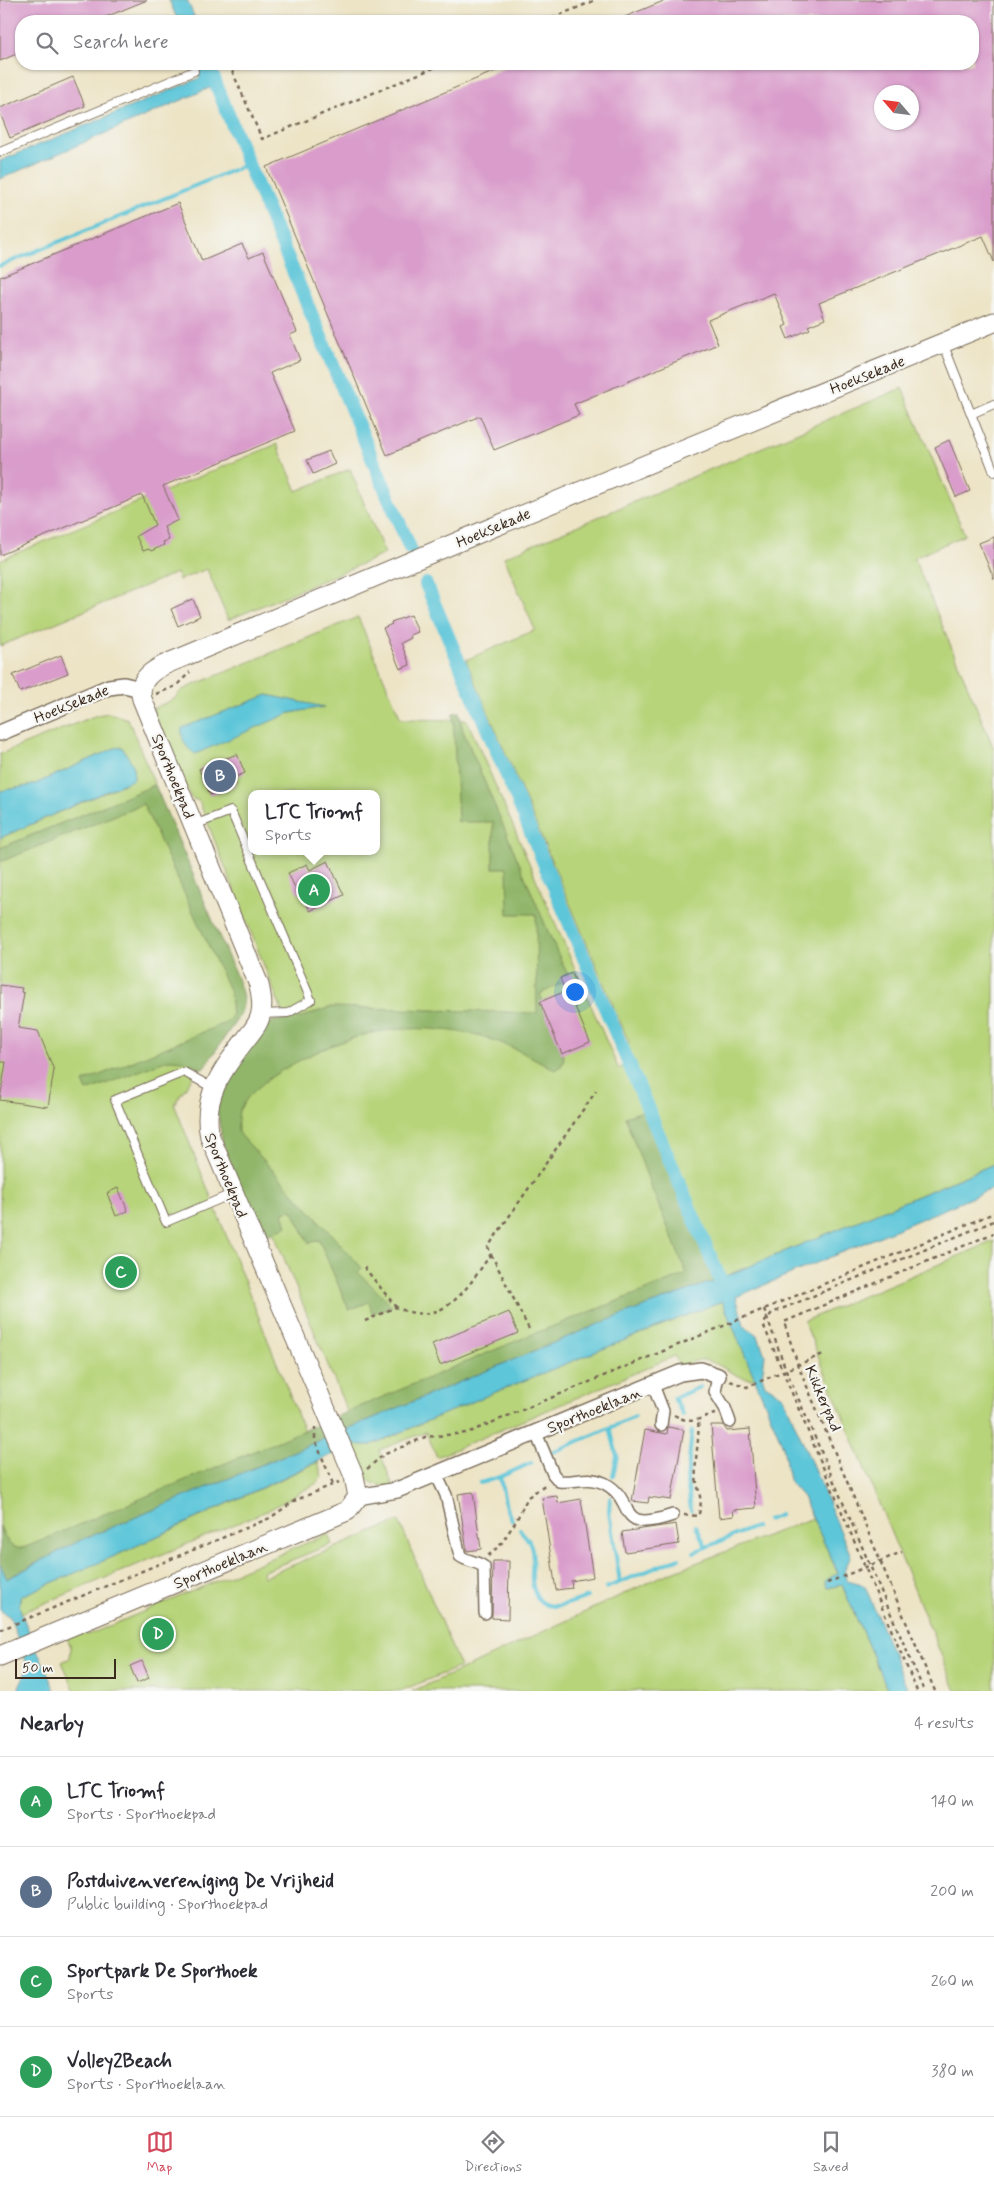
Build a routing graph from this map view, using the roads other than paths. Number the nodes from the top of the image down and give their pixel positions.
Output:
1 (194, 70) dead end
2 (0, 152) edge
3 (994, 322) edge
4 (943, 343) junction
5 (994, 404) edge
6 (971, 414) junction
7 (994, 472) edge
8 (141, 689) junction
9 (0, 733) edge
10 (194, 826) junction
11 (248, 851) edge
12 (250, 855) edge
13 (261, 1014) junction
14 (213, 1088) junction
15 (234, 1193) junction
16 (718, 1376) joint
17 (652, 1385) junction
18 (729, 1418) road end
19 (662, 1425) dead end
20 (536, 1433) junction
21 (436, 1474) junction
22 (358, 1497) junction
23 (674, 1516) road end
24 (485, 1614) dead end
25 (8, 1653) edge

1 - 2 lane
3 - 4 street, Hoeksekade
4 - 6 lane
4 - 8 street, Hoeksekade
5 - 6 lane
6 - 7 lane
8 - 9 street, Hoeksekade
8 - 10 street, Sporthoekpad
10 - 11 lane
10 - 13 street, Sporthoekpad
12 - 13 lane
13 - 14 street, Sporthoekpad
14 - 15 street, Sporthoekpad
14 - 15 lane
15 - 22 street, Sporthoekpad
16 - 17 street, Sporthoeklaan
16 - 18 street
17 - 19 street, Sporthoeklaan
17 - 20 street, Sporthoeklaan
20 - 21 street, Sporthoeklaan
20 - 23 street, Sporthoeklaan
21 - 22 street, Sporthoeklaan
21 - 24 street
22 - 25 street, Sporthoeklaan

